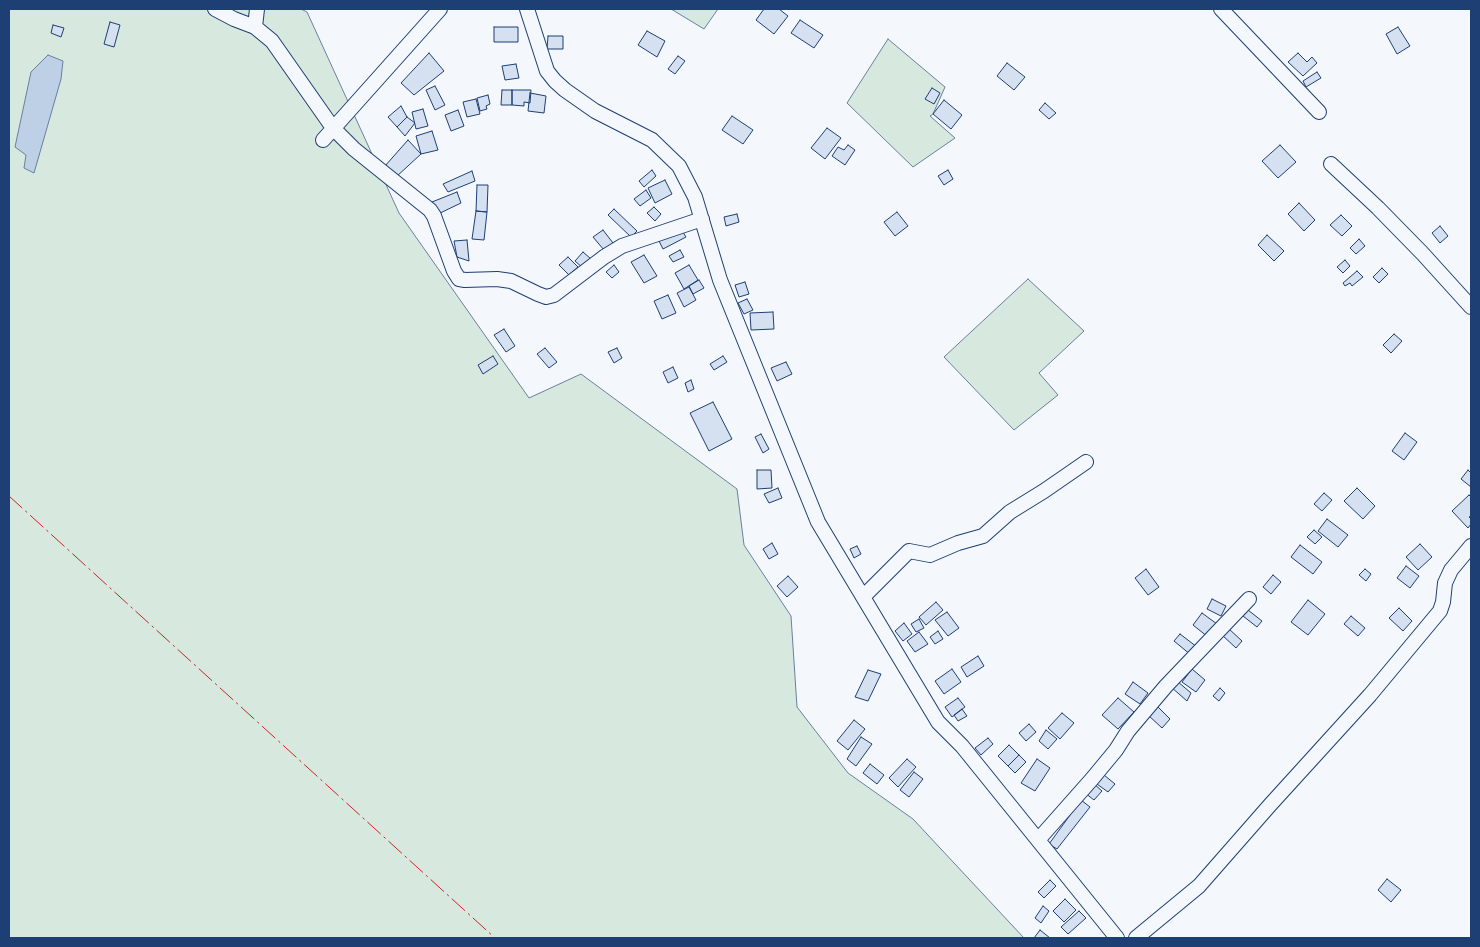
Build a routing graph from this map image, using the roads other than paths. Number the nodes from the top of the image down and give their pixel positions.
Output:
1 (215, 9) edge
2 (257, 9) edge
3 (440, 9) edge
4 (527, 9) edge
5 (1221, 9) edge
6 (255, 27) junction
7 (1319, 112) dead end
8 (333, 128) junction
9 (322, 140) dead end
10 (1331, 164) dead end
11 (702, 219) junction
12 (1471, 307) edge
13 (1086, 462) dead end
14 (1471, 546) edge
15 (863, 597) junction
16 (1249, 599) dead end
17 (1038, 840) junction
18 (1117, 938) edge
19 (1136, 938) edge

1 - 6 street
2 - 6 street
3 - 8 street
4 - 11 street
5 - 7 street
6 - 8 street
8 - 9 street
8 - 11 street
10 - 12 street
11 - 15 street
13 - 15 street
14 - 19 street
15 - 17 street
16 - 17 street
17 - 18 street

